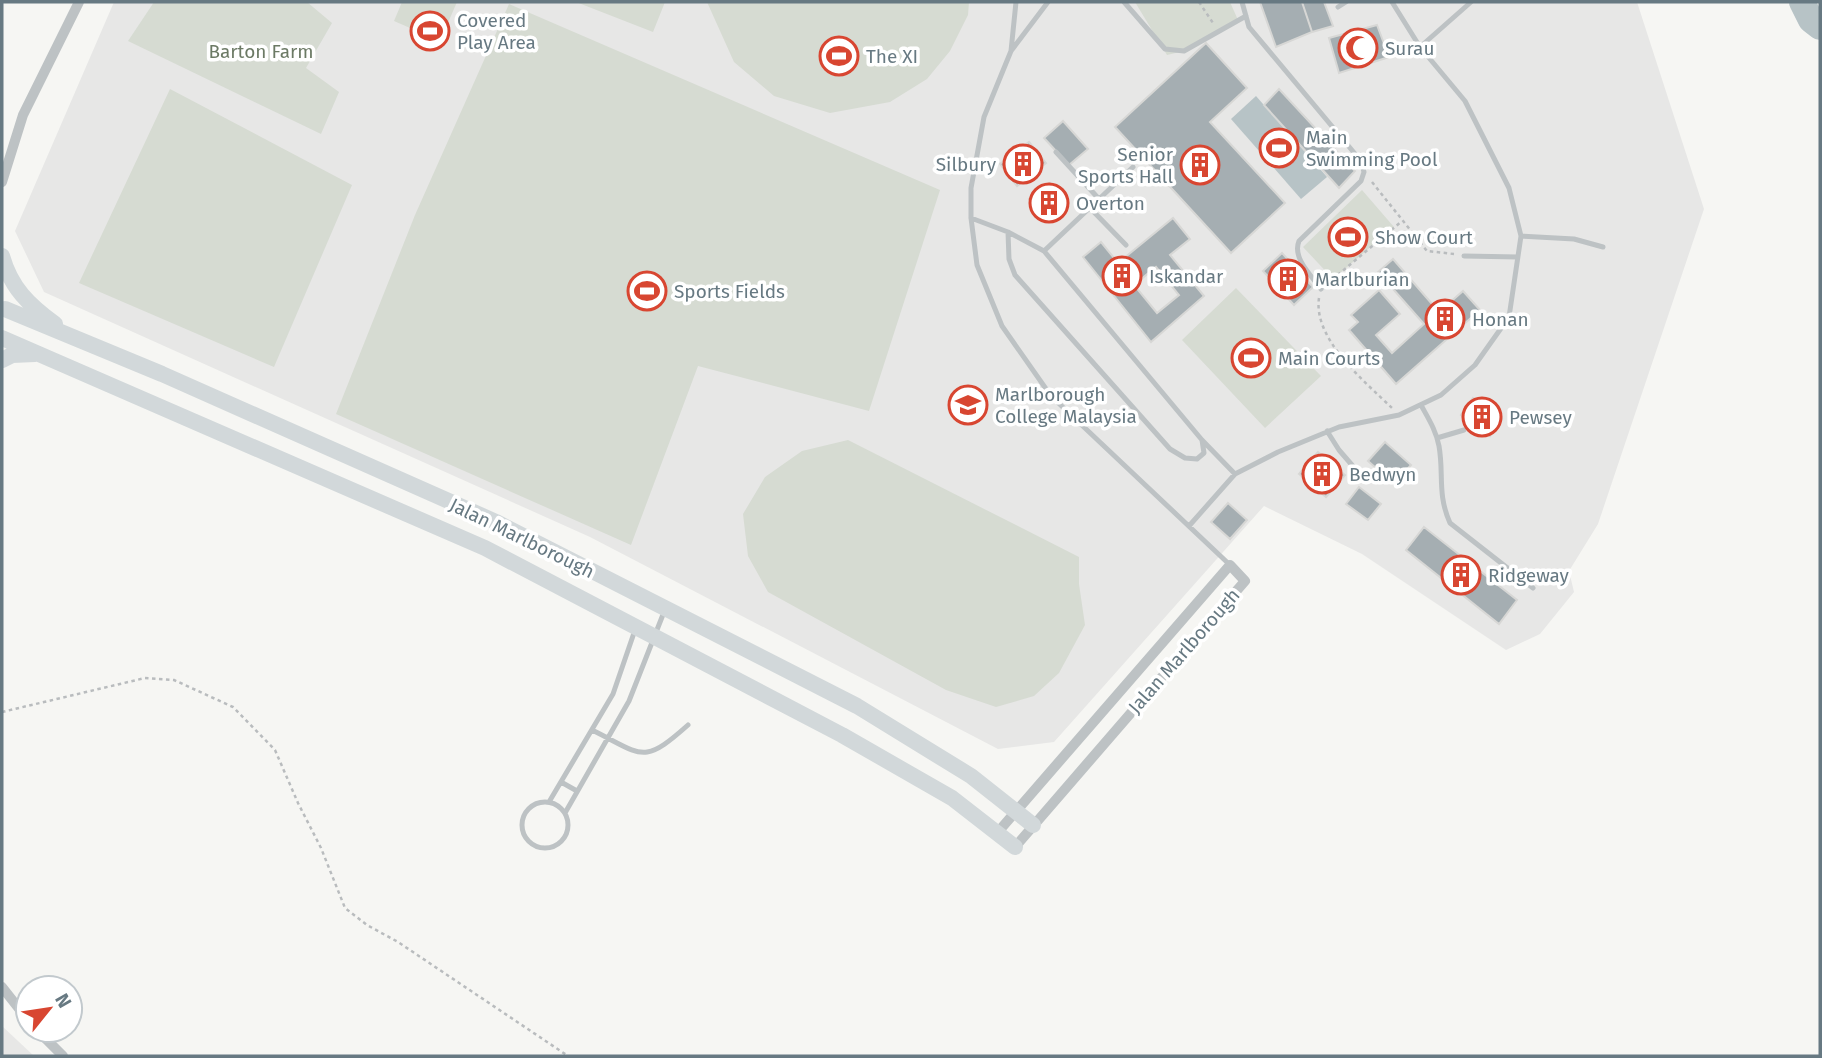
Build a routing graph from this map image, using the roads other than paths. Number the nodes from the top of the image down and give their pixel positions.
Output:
1 (79, 2) edge
2 (1016, 2) edge
3 (1048, 2) edge
4 (1124, 2) edge
5 (1242, 2) edge
6 (1346, 2) edge
7 (1392, 2) edge
8 (1471, 2) edge
9 (1338, 7) dead end
10 (1245, 16) junction
11 (1420, 47) junction
12 (1011, 51) junction
13 (1056, 152) dead end
14 (1133, 167) dead end
15 (2, 182) edge
16 (1099, 199) junction
17 (1090, 208) junction
18 (971, 218) junction
19 (1008, 232) junction
20 (1521, 236) junction
21 (1126, 245) dead end
22 (1603, 247) dead end
23 (1044, 251) junction
24 (2, 256) edge
25 (1464, 256) road end
26 (1518, 257) junction
27 (1321, 289) road end
28 (4, 305) edge
29 (2, 330) edge
30 (70, 336) junction
31 (2, 338) edge
32 (44, 355) junction
33 (2, 360) edge
34 (1421, 405) junction
35 (1464, 430) dead end
36 (1327, 431) junction
37 (1437, 438) junction
38 (1202, 440) junction
39 (1359, 472) dead end
40 (1235, 474) junction
41 (1189, 526) junction
42 (1230, 565) junction
43 (1533, 588) dead end
44 (665, 609) junction
45 (636, 627) junction
46 (654, 636) junction
47 (609, 701) junction
48 (624, 710) junction
49 (688, 725) dead end
50 (592, 730) junction
51 (608, 738) junction
52 (561, 782) junction
53 (577, 791) junction
54 (549, 802) junction
55 (1016, 811) junction
56 (565, 813) junction
57 (1033, 825) junction
58 (998, 832) junction
59 (1015, 847) joint
60 (2, 987) edge
61 (14, 1002) edge

1 - 15 street
2 - 12 lane
3 - 12 lane
4 - 10 lane
5 - 10 lane
6 - 9 lane
7 - 11 lane
8 - 11 lane
10 - 27 lane
11 - 20 lane
12 - 18 lane
13 - 16 lane
14 - 16 lane
16 - 17 lane
17 - 21 lane
17 - 23 lane
18 - 19 lane
18 - 41 lane
19 - 23 lane
19 - 38 lane
20 - 22 lane
20 - 26 lane
23 - 38 lane
24 - 30 street
25 - 26 lane
26 - 34 lane
28 - 29 street
28 - 30 street, Jalan Marlborough
30 - 44 street, Jalan Marlborough
31 - 32 street, Jalan Marlborough
32 - 33 street
32 - 45 street, Jalan Marlborough
34 - 36 lane
34 - 37 lane
35 - 37 lane
36 - 39 lane
36 - 40 lane
37 - 43 lane
38 - 40 lane
40 - 41 lane
41 - 42 lane
42 - 55 street, Jalan Marlborough
42 - 57 street, Jalan Marlborough
44 - 46 lane
44 - 55 street, Jalan Marlborough
45 - 46 street, Jalan Marlborough
45 - 47 lane
46 - 48 lane
46 - 58 street, Jalan Marlborough
47 - 48 lane
47 - 50 lane
48 - 51 lane
49 - 51 lane
50 - 51 lane
50 - 52 lane
51 - 53 lane
52 - 53 lane
52 - 54 lane
53 - 56 lane
54 - 56 lane
54 - 56 lane
55 - 57 street, Jalan Marlborough
55 - 58 street, Jalan Marlborough
57 - 59 street, Jalan Marlborough
58 - 59 street, Jalan Marlborough
60 - 61 street

